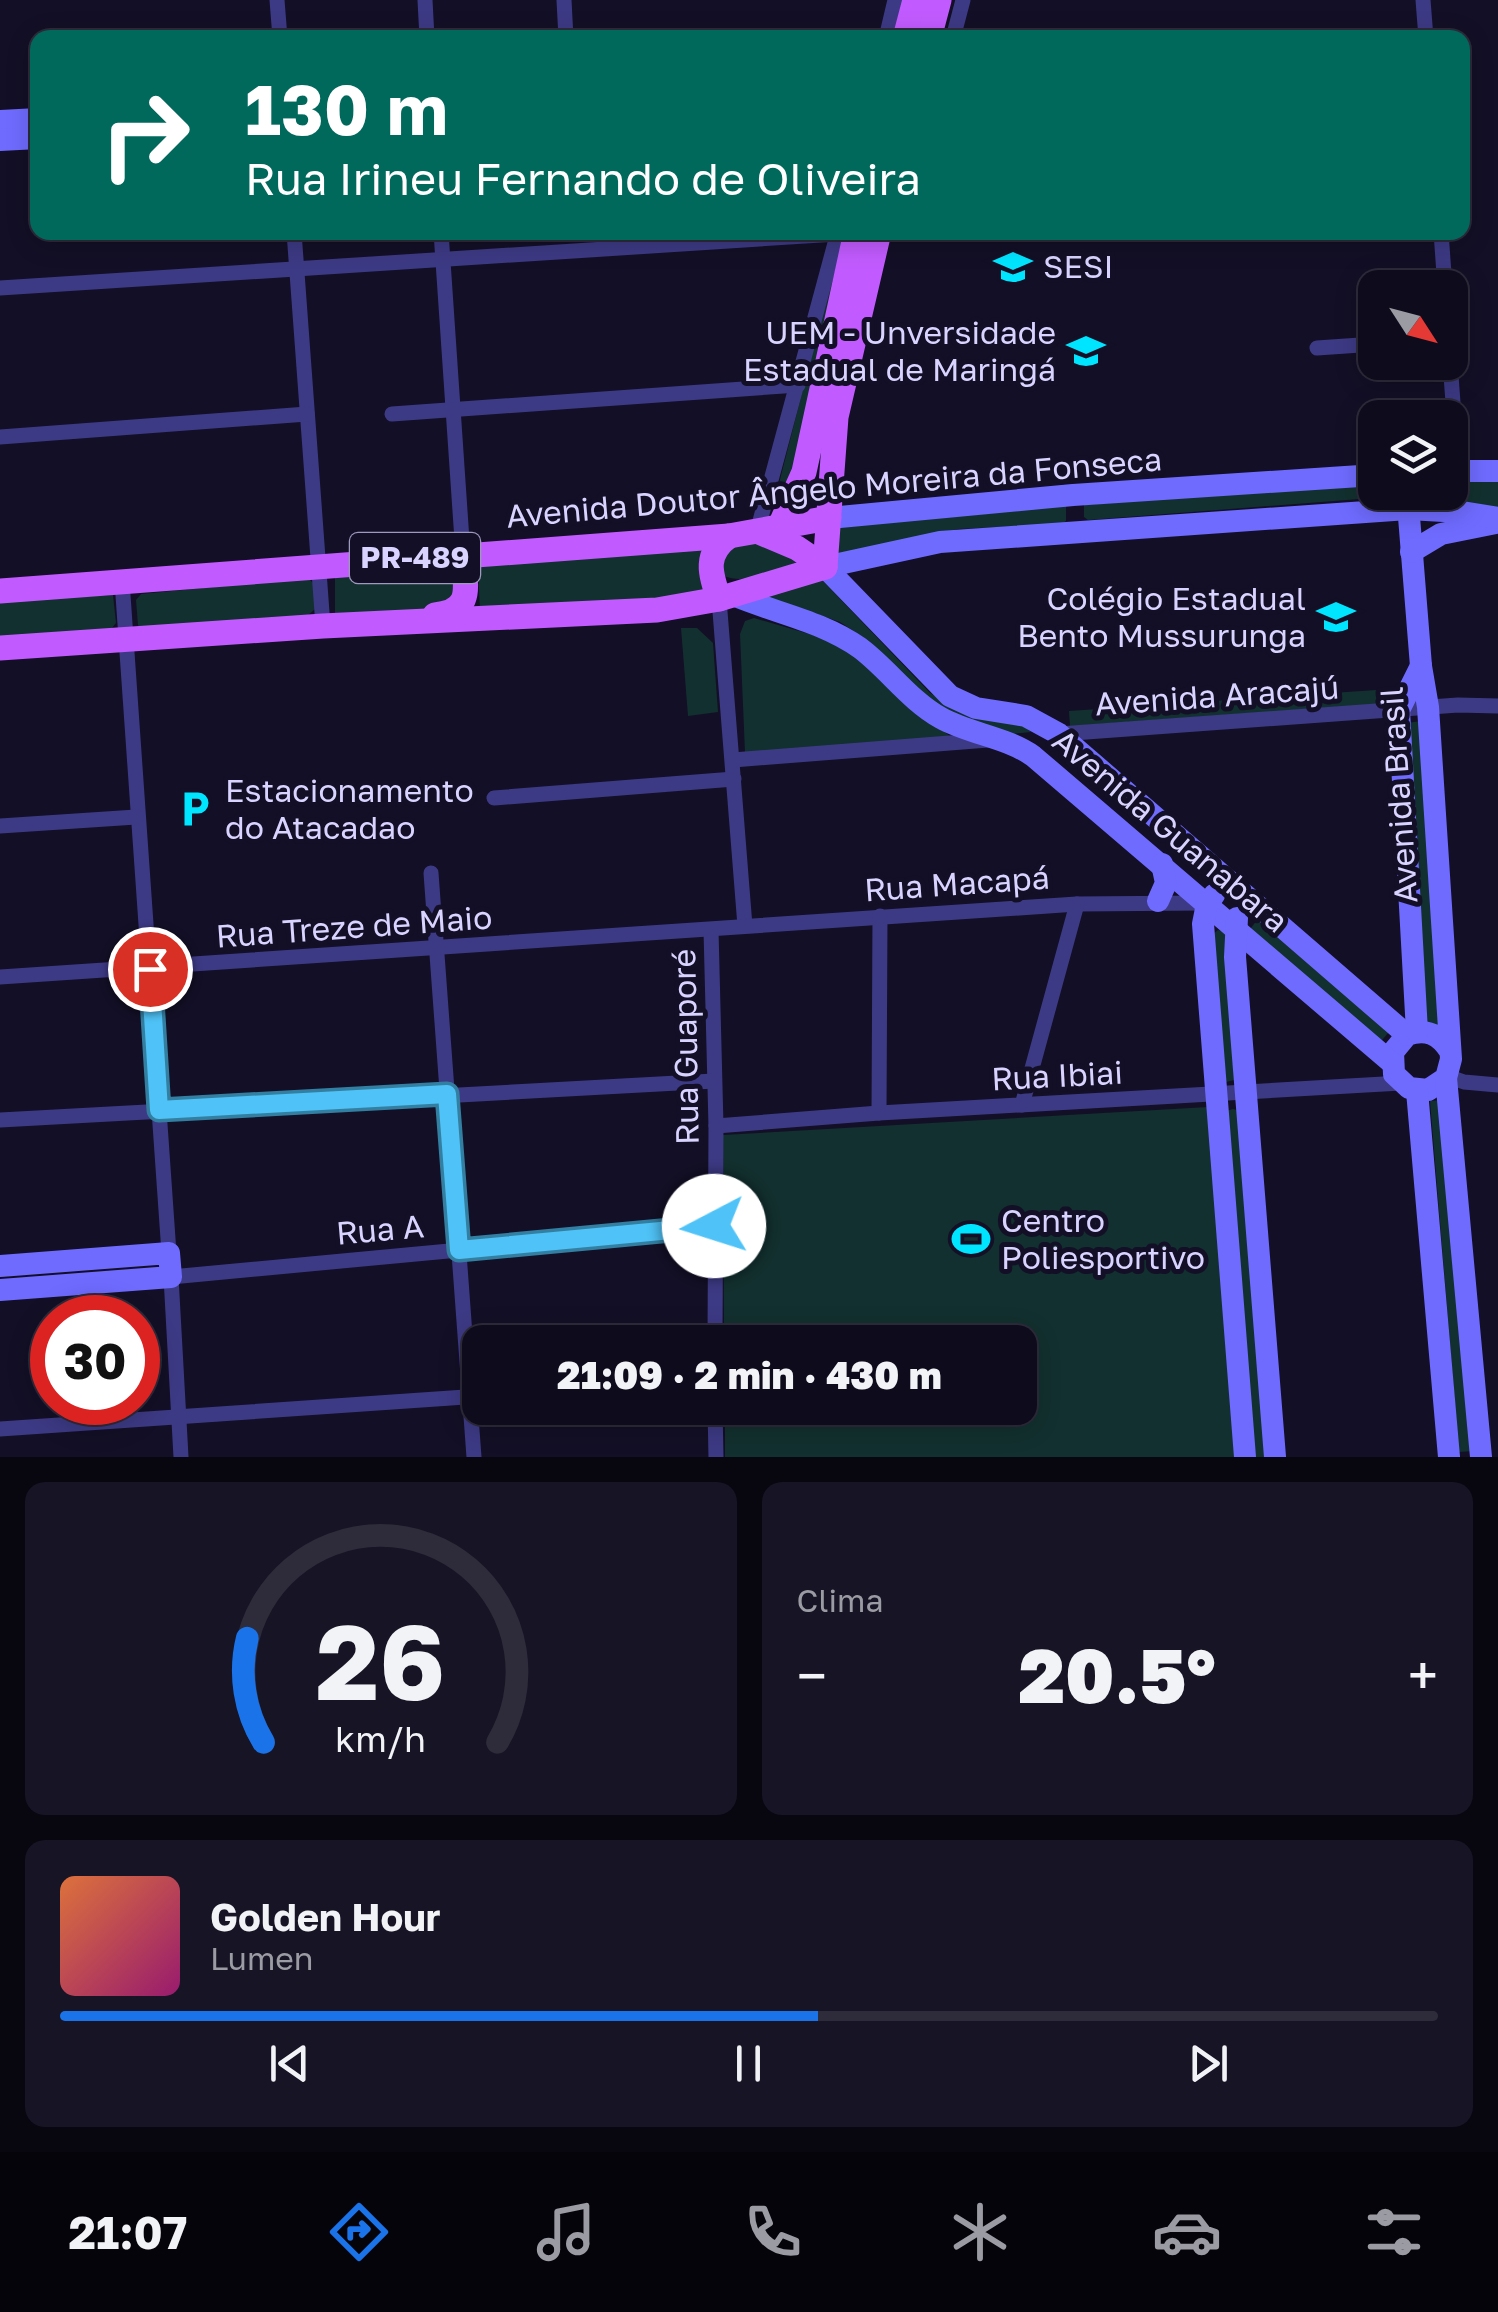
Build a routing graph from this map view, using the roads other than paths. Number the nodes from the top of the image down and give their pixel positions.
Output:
1 (277, 0) edge
2 (425, 0) edge
3 (564, 0) edge
4 (895, 0) edge
5 (914, 0) edge
6 (938, 0) edge
7 (963, 0) edge
8 (1423, 0) edge
9 (279, 30) edge
10 (427, 30) edge
11 (566, 30) edge
12 (888, 30) edge
13 (907, 30) edge
14 (931, 30) edge
15 (956, 30) edge
16 (1425, 30) edge
17 (30, 120) edge
18 (0, 122) edge
19 (30, 138) edge
20 (0, 140) edge
21 (295, 240) edge
22 (441, 240) edge
23 (736, 240) edge
24 (842, 240) edge
25 (843, 240) edge
26 (877, 240) edge
27 (1441, 240) edge
28 (442, 259) junction
29 (297, 267) junction
30 (1443, 270) edge
31 (0, 288) edge
32 (1358, 345) edge
33 (1317, 348) dead end
34 (798, 385) junction
35 (453, 408) junction
36 (308, 414) junction
37 (392, 414) dead end
38 (0, 438) edge
39 (1468, 471) edge
40 (1498, 471) edge
41 (1358, 475) edge
42 (1358, 505) edge
43 (1408, 510) edge
44 (1452, 510) edge
45 (1498, 521) edge
46 (829, 522) junction
47 (768, 530) junction
48 (729, 536) junction
49 (1410, 552) junction
50 (463, 554) junction
51 (817, 562) junction
52 (319, 564) junction
53 (122, 581) junction
54 (0, 591) edge
55 (726, 597) junction
56 (423, 621) junction
57 (324, 626) junction
58 (126, 640) junction
59 (0, 648) edge
60 (1421, 666) junction
61 (1498, 706) edge
62 (1428, 707) junction
63 (1399, 710) junction
64 (1059, 734) junction
65 (993, 740) junction
66 (733, 760) junction
67 (734, 779) junction
68 (494, 798) dead end
69 (136, 817) junction
70 (0, 826) edge
71 (1162, 864) junction
72 (431, 873) dead end
73 (1238, 888) junction
74 (1158, 901) junction
75 (1076, 904) junction
76 (1208, 904) junction
77 (880, 916) junction
78 (745, 926) junction
79 (1235, 926) junction
80 (712, 930) junction
81 (1257, 947) junction
82 (436, 949) junction
83 (1234, 957) junction
84 (150, 969) junction
85 (0, 977) edge
86 (1412, 1034) junction
87 (1450, 1051) junction
88 (1447, 1077) junction
89 (1403, 1079) junction
90 (714, 1081) junction
91 (1498, 1085) edge
92 (447, 1094) junction
93 (1248, 1094) junction
94 (1215, 1096) junction
95 (1022, 1105) junction
96 (159, 1110) junction
97 (880, 1113) junction
98 (0, 1120) edge
99 (716, 1126) junction
100 (714, 1226) junction
101 (459, 1250) junction
102 (170, 1265) junction
103 (0, 1266) edge
104 (0, 1290) edge
105 (467, 1325) edge
106 (714, 1325) edge
107 (462, 1398) edge
108 (178, 1417) junction
109 (475, 1425) edge
110 (715, 1425) edge
111 (0, 1430) edge
112 (181, 1457) edge
113 (474, 1457) edge
114 (716, 1457) edge
115 (1245, 1457) edge
116 (1275, 1457) edge
117 (1449, 1457) edge
118 (1481, 1457) edge

1 - 9 street
2 - 10 street
3 - 11 street
4 - 12 street
5 - 13 main road
6 - 14 main road
7 - 15 street
8 - 16 street
17 - 18 street
19 - 20 street
21 - 29 street
22 - 28 street
23 - 28 street
24 - 34 street
25 - 47 main road
26 - 46 main road
27 - 30 street
28 - 29 street
28 - 35 street
29 - 31 street
29 - 36 street
32 - 33 street
34 - 35 street
34 - 47 street
35 - 37 street
35 - 50 street
36 - 38 street
36 - 52 street
39 - 40 street
41 - 46 street, Avenida Doutor Ângelo Moreira da Fonseca
42 - 51 street, Avenida Doutor Ângelo Moreira da Fonseca
43 - 49 street
44 - 45 street, Avenida Doutor Ângelo Moreira da Fonseca
45 - 49 street
46 - 47 main road, Avenida Doutor Ângelo Moreira da Fonseca / PR-489
46 - 51 main road
47 - 48 main road, Avenida Doutor Ângelo Moreira da Fonseca / PR-489
47 - 51 main road
48 - 50 main road, Avenida Doutor Ângelo Moreira da Fonseca / PR-489
48 - 55 main road
49 - 60 street
50 - 52 main road, Avenida Doutor Ângelo Moreira da Fonseca / PR-489
50 - 56 main road
51 - 55 main road, Avenida Doutor Ângelo Moreira da Fonseca / PR-489
51 - 64 street, Avenida Guanabara
52 - 53 main road, Avenida Doutor Ângelo Moreira da Fonseca / PR-489
52 - 57 street
53 - 54 main road, Avenida Doutor Ângelo Moreira da Fonseca / PR-489
53 - 58 street
55 - 56 main road, Avenida Doutor Ângelo Moreira da Fonseca / PR-489
55 - 65 street, Avenida Guanabara
55 - 66 street, Rua Guaporé
56 - 57 main road, Avenida Doutor Ângelo Moreira da Fonseca / PR-489
57 - 58 main road, Avenida Doutor Ângelo Moreira da Fonseca / PR-489
58 - 59 main road, Avenida Doutor Ângelo Moreira da Fonseca / PR-489
58 - 69 street
60 - 62 street, Avenida Brasil
60 - 63 street, Avenida Brasil
61 - 62 street, Avenida Aracajú
62 - 63 street, Avenida Aracajú
62 - 87 street, Avenida Brasil
63 - 64 street, Avenida Aracajú
63 - 86 street, Avenida Brasil
64 - 73 street, Avenida Guanabara
65 - 66 street
65 - 71 street, Avenida Guanabara
66 - 67 street, Rua Guaporé
67 - 68 street
67 - 78 street, Rua Guaporé
69 - 70 street
69 - 84 street
71 - 74 street
71 - 76 street, Avenida Guanabara
72 - 82 street
73 - 76 street
73 - 79 street
73 - 86 street, Avenida Guanabara
74 - 75 street, Rua Macapá
74 - 76 street, Rua Macapá
75 - 77 street, Rua Macapá
75 - 95 street
76 - 79 street, Avenida Guanabara
76 - 94 street
77 - 78 street, Rua Macapá
77 - 97 street
78 - 80 street, Rua Macapá
79 - 81 street, Avenida Guanabara
79 - 83 street
80 - 82 street, Rua Treze de Maio
80 - 90 street, Rua Guaporé
81 - 83 street
81 - 89 street, Avenida Guanabara
82 - 84 street, Rua Treze de Maio
82 - 92 street
83 - 93 street
84 - 85 street, Rua Treze de Maio
84 - 96 street
86 - 87 street
86 - 89 street
87 - 88 street
88 - 89 street
88 - 91 street
88 - 118 street
89 - 93 street, Rua Ibiai
89 - 117 street
90 - 92 street
90 - 99 street, Rua Guaporé
92 - 96 street
92 - 101 street
93 - 94 street, Rua Ibiai
93 - 116 street
94 - 95 street, Rua Ibiai
94 - 115 street
95 - 97 street, Rua Ibiai
96 - 98 street
96 - 102 street
97 - 99 street, Rua Ibiai
99 - 100 street, Rua Guaporé
100 - 101 street, Rua A
100 - 106 street, Rua Guaporé
101 - 102 street, Rua A
101 - 105 street
102 - 103 street
102 - 104 street
102 - 108 street
107 - 108 street
108 - 111 street
108 - 112 street
109 - 113 street
110 - 114 street

